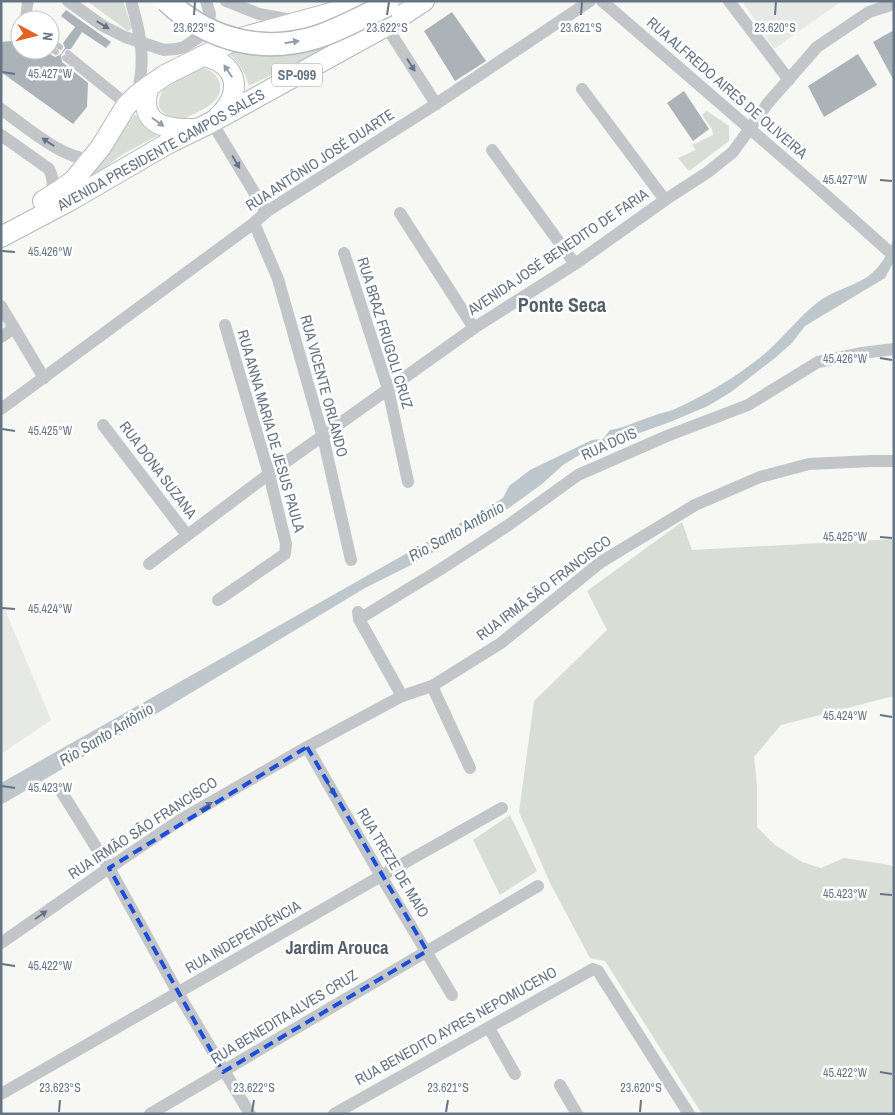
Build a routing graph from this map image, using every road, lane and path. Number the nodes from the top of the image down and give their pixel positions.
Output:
1 (68, 1) edge
2 (131, 1) edge
3 (167, 1) edge
4 (206, 1) edge
5 (226, 1) edge
6 (362, 1) edge
7 (424, 1) edge
8 (590, 1) edge
9 (602, 1) edge
10 (729, 1) edge
11 (894, 4) edge
12 (865, 6) edge
13 (386, 15) junction
14 (304, 20) junction
15 (142, 42) junction
16 (204, 56) junction
17 (789, 80) junction
18 (582, 89) dead end
19 (132, 97) junction
20 (436, 104) junction
21 (1, 110) edge
22 (203, 126) junction
23 (750, 129) junction
24 (1, 135) edge
25 (492, 150) dead end
26 (93, 159) junction
27 (51, 196) junction
28 (665, 200) junction
29 (266, 212) junction
30 (400, 213) dead end
31 (1, 222) edge
32 (254, 223) junction
33 (1, 237) edge
34 (344, 253) dead end
35 (894, 256) edge
36 (575, 264) junction
37 (1, 306) edge
38 (225, 325) dead end
39 (14, 328) junction
40 (474, 328) junction
41 (1, 337) edge
42 (894, 349) edge
43 (44, 378) junction
44 (388, 389) junction
45 (1, 409) edge
46 (103, 425) dead end
47 (323, 437) junction
48 (894, 461) edge
49 (269, 474) junction
50 (408, 482) dead end
51 (187, 535) junction
52 (351, 560) dead end
53 (149, 564) dead end
54 (218, 600) dead end
55 (432, 686) junction
56 (402, 696) junction
57 (306, 747) junction
58 (470, 768) dead end
59 (61, 791) dead end
60 (502, 808) dead end
61 (109, 868) junction
62 (381, 876) junction
63 (538, 886) dead end
64 (1, 943) edge
65 (426, 951) junction
66 (178, 993) junction
67 (452, 995) dead end
68 (489, 1028) junction
69 (223, 1072) junction
70 (515, 1074) dead end
71 (560, 1085) dead end
72 (1, 1094) edge
73 (150, 1114) edge
74 (250, 1114) edge
75 (334, 1114) edge
76 (577, 1114) edge
77 (689, 1114) edge

1 -> 15 street
2 - 15 street
3 -> 13 highway, bridge
4 - 15 street
5 - 14 street
6 - 14 main road, AVENIDA PRESIDENTE CAMPOS SALES
7 - 13 main road, AVENIDA PRESIDENTE CAMPOS SALES / SP-099
8 - 20 street, RUA ANTÔNIO JOSÉ DUARTE
9 - 23 street, RUA ALFREDO AIRES DE OLIVEIRA
10 - 17 street
11 - 12 street, AVENIDA JOSÉ BENEDITO DE FARIA
12 - 17 street, AVENIDA JOSÉ BENEDITO DE FARIA
13 -> 20 street
13 - 22 main road, AVENIDA PRESIDENTE CAMPOS SALES / SP-099
14 - 16 main road, AVENIDA PRESIDENTE CAMPOS SALES
15 - 19 street
16 - 19 main road, AVENIDA PRESIDENTE CAMPOS SALES
22 -> 16 main road, SP-099
17 - 23 street, AVENIDA JOSÉ BENEDITO DE FARIA
18 - 28 street
19 - 19 lane
19 -> 22 main road, SP-099
19 - 26 main road, AVENIDA PRESIDENTE CAMPOS SALES
20 - 29 street, RUA ANTÔNIO JOSÉ DUARTE
26 -> 21 street
22 -> 29 street
22 - 33 main road, AVENIDA PRESIDENTE CAMPOS SALES / SP-099
23 - 28 street, AVENIDA JOSÉ BENEDITO DE FARIA
23 - 35 street, RUA ALFREDO AIRES DE OLIVEIRA
24 - 27 street
25 - 36 street
26 - 27 main road, AVENIDA PRESIDENTE CAMPOS SALES
27 - 31 main road, AVENIDA PRESIDENTE CAMPOS SALES
28 - 36 street, AVENIDA JOSÉ BENEDITO DE FARIA
29 - 32 street, RUA ANTÔNIO JOSÉ DUARTE
30 - 40 street
32 - 43 street, RUA ANTÔNIO JOSÉ DUARTE
32 - 47 street, RUA VICENTE ORLANDO
34 - 44 street, RUA BRAZ FRUGOLI CRUZ
36 - 40 street, AVENIDA JOSÉ BENEDITO DE FARIA
37 - 39 street
38 - 49 street, RUA ANNA MARIA DE JESUS PAULA
39 - 41 street
39 - 43 street
40 - 44 street, AVENIDA JOSÉ BENEDITO DE FARIA
42 - 56 street, RUA DOIS
43 - 45 street, RUA ANTÔNIO JOSÉ DUARTE
44 - 47 street, AVENIDA JOSÉ BENEDITO DE FARIA
44 - 50 street, RUA BRAZ FRUGOLI CRUZ
46 - 51 street, RUA DONA SUZANA
47 - 49 street, AVENIDA JOSÉ BENEDITO DE FARIA
47 - 52 street, RUA VICENTE ORLANDO
48 - 55 street, RUA IRMÃ SÃO FRANCISCO
49 - 51 street, AVENIDA JOSÉ BENEDITO DE FARIA
49 - 54 street, RUA ANNA MARIA DE JESUS PAULA
51 - 53 street, AVENIDA JOSÉ BENEDITO DE FARIA
55 - 56 street, RUA IRMÃ SÃO FRANCISCO
55 - 58 street
56 - 57 street, RUA IRMÃ SÃO FRANCISCO
61 -> 57 street, RUA IRMÃO SÃO FRANCISCO
57 -> 62 street, RUA TREZE DE MAIO
59 - 61 street
60 - 62 street, RUA INDEPENDÊNCIA
64 -> 61 street, RUA IRMÃO SÃO FRANCISCO
61 - 66 street
62 - 65 street, RUA TREZE DE MAIO
62 - 66 street, RUA INDEPENDÊNCIA
63 - 65 street, RUA BENEDITA ALVES CRUZ
65 - 67 street, RUA TREZE DE MAIO
65 - 69 street, RUA BENEDITA ALVES CRUZ
66 - 69 street
66 - 72 street, RUA INDEPENDÊNCIA
68 - 70 street
68 - 75 street, RUA BENEDITO AYRES NEPOMUCENO
68 - 77 street, RUA BENEDITO AYRES NEPOMUCENO
69 - 73 street, RUA BENEDITA ALVES CRUZ
69 - 74 street
71 - 76 street

